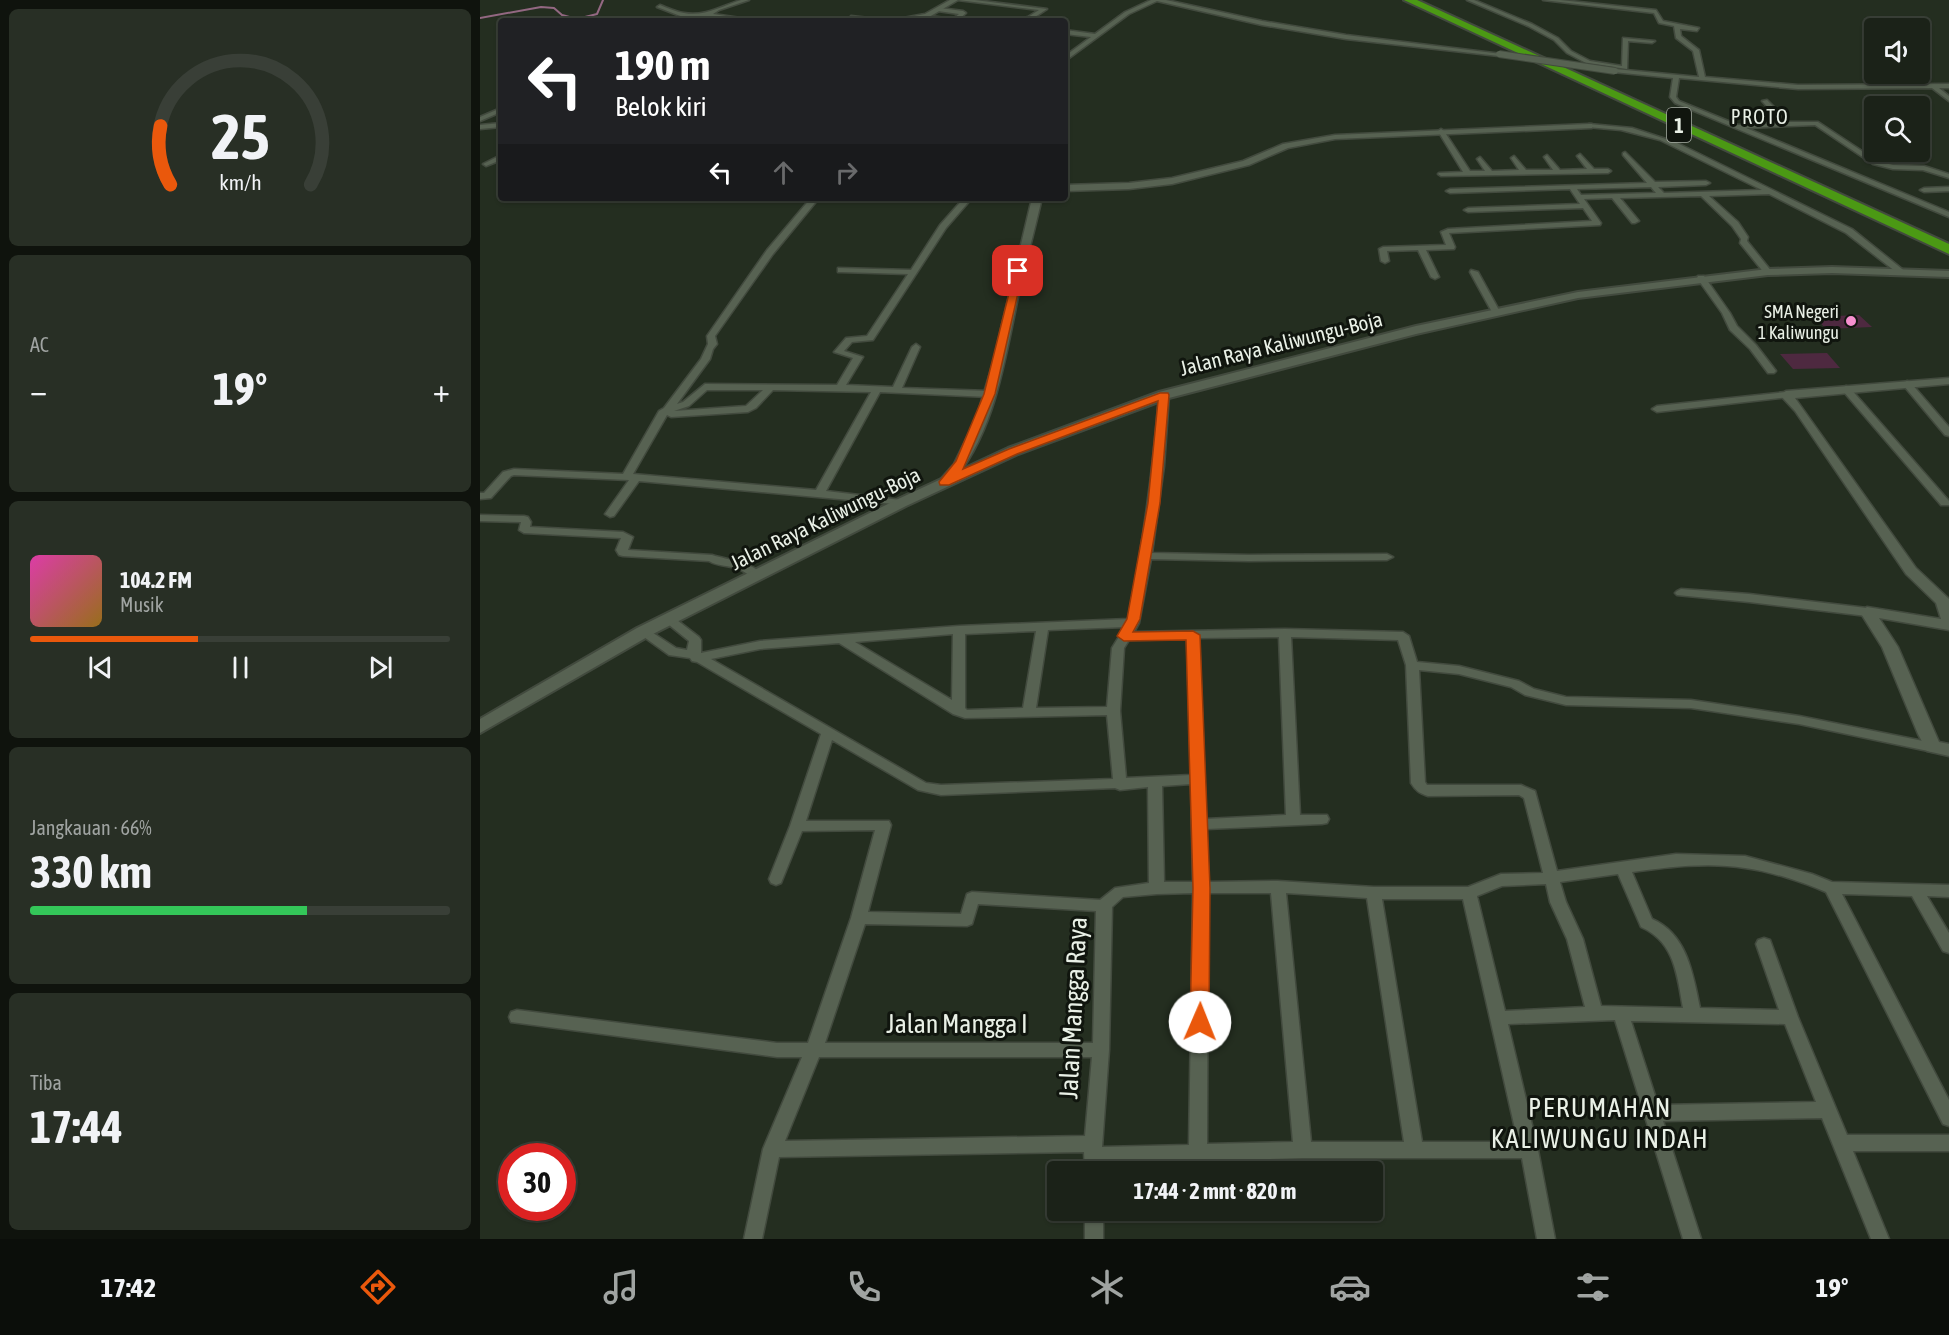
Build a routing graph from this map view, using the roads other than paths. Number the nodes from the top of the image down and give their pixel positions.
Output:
1 (746, 0) edge
2 (956, 0) edge
3 (961, 0) edge
4 (1157, 0) edge
5 (1408, 0) edge
6 (1421, 0) edge
7 (1470, 0) edge
8 (1546, 0) edge
9 (1500, 4) dead end
10 (660, 7) dead end
11 (1494, 9) junction
12 (940, 10) junction
13 (922, 17) junction
14 (709, 18) edge
15 (732, 18) edge
16 (914, 18) edge
17 (930, 18) edge
18 (957, 18) edge
19 (1031, 18) edge
20 (1678, 27) junction
21 (1697, 28) dead end
22 (1068, 32) edge
23 (1095, 36) junction
24 (1652, 41) dead end
25 (1068, 57) edge
26 (1625, 68) junction
27 (1652, 74) junction
28 (1676, 77) junction
29 (1702, 78) junction
30 (1932, 85) junction
31 (1949, 86) edge
32 (1949, 99) edge
33 (1765, 101) dead end
34 (498, 111) edge
35 (480, 119) edge
36 (1786, 123) junction
37 (498, 124) edge
38 (492, 126) junction
39 (1589, 126) joint
40 (480, 127) edge
41 (1733, 127) junction
42 (498, 130) edge
43 (1441, 131) junction
44 (1625, 154) dead end
45 (1580, 156) dead end
46 (1546, 157) dead end
47 (1514, 158) dead end
48 (498, 159) edge
49 (1480, 159) dead end
50 (486, 164) dead end
51 (1592, 171) junction
52 (1608, 171) dead end
53 (1524, 172) junction
54 (1558, 172) junction
55 (1490, 173) junction
56 (1441, 174) dead end
57 (1468, 174) junction
58 (1949, 176) edge
59 (1507, 180) dead end
60 (1706, 183) dead end
61 (1652, 185) junction
62 (1572, 187) junction
63 (1068, 188) edge
64 (1514, 189) junction
65 (1949, 189) edge
66 (1924, 190) dead end
67 (1450, 191) dead end
68 (1770, 192) junction
69 (1703, 194) junction
70 (1662, 195) junction
71 (1579, 196) junction
72 (1615, 197) junction
73 (812, 201) edge
74 (965, 201) edge
75 (1036, 201) edge
76 (1587, 206) junction
77 (1468, 210) dead end
78 (1947, 213) edge
79 (1635, 221) dead end
80 (1949, 242) edge
81 (1421, 248) junction
82 (1949, 250) edge
83 (1385, 261) dead end
84 (841, 270) dead end
85 (912, 272) junction
86 (1474, 272) dead end
87 (1768, 272) junction
88 (1904, 273) junction
89 (1949, 274) edge
90 (1435, 277) dead end
91 (1701, 278) junction
92 (1496, 312) junction
93 (916, 347) dead end
94 (1771, 371) dead end
95 (1949, 381) edge
96 (1907, 384) junction
97 (770, 388) junction
98 (840, 388) junction
99 (877, 389) junction
100 (1846, 389) junction
101 (896, 390) junction
102 (989, 394) junction
103 (1164, 395) junction
104 (1786, 395) junction
105 (1657, 409) dead end
106 (665, 411) junction
107 (1949, 433) edge
108 (631, 478) junction
109 (945, 482) junction
110 (819, 494) junction
111 (484, 496) edge
112 (901, 503) junction
113 (1945, 503) dead end
114 (480, 505) edge
115 (610, 514) dead end
116 (480, 518) edge
117 (1146, 556) junction
118 (1387, 557) dead end
119 (758, 575) junction
120 (1681, 593) dead end
121 (1867, 612) junction
122 (669, 620) junction
123 (1132, 622) junction
124 (1949, 623) edge
125 (1043, 626) junction
126 (959, 630) junction
127 (643, 632) junction
128 (1285, 633) junction
129 (1193, 635) junction
130 (1124, 636) junction
131 (843, 640) junction
132 (695, 656) junction
133 (1412, 665) junction
134 (958, 711) junction
135 (1113, 711) junction
136 (1029, 713) junction
137 (480, 727) edge
138 (828, 734) junction
139 (1933, 747) junction
140 (1949, 750) edge
141 (1199, 779) junction
142 (1155, 782) junction
143 (1120, 785) junction
144 (1322, 819) dead end
145 (1293, 820) junction
146 (1200, 824) junction
147 (797, 826) junction
148 (1623, 867) junction
149 (1551, 878) junction
150 (776, 879) dead end
151 (1278, 887) junction
152 (1157, 888) junction
153 (1201, 888) junction
154 (1831, 888) junction
155 (1916, 890) junction
156 (1949, 891) edge
157 (1374, 893) junction
158 (1469, 893) junction
159 (1104, 906) junction
160 (859, 918) junction
161 (1764, 944) dead end
162 (1949, 946) edge
163 (1595, 1013) junction
164 (1621, 1014) junction
165 (1693, 1015) junction
166 (517, 1017) dead end
167 (1791, 1017) junction
168 (1499, 1018) junction
169 (814, 1050) junction
170 (1101, 1050) junction
171 (1828, 1110) junction
172 (1652, 1113) junction
173 (1949, 1118) edge
174 (1842, 1143) junction
175 (1949, 1143) edge
176 (771, 1149) junction
177 (1303, 1150) junction
178 (1414, 1150) junction
179 (1529, 1150) junction
180 (1198, 1155) junction
181 (1094, 1157) edge
182 (1094, 1221) edge
183 (753, 1239) edge
184 (1094, 1239) edge
185 (1546, 1239) edge
186 (1692, 1239) edge
187 (1880, 1239) edge

1 - 14 street
2 - 12 street
3 - 19 street
4 - 23 street
4 - 27 street, bridge
5 - 82 highway, 1
6 - 80 highway, 1
7 - 11 street
8 - 20 street
9 - 11 street
10 - 14 street
11 - 26 street
12 - 13 street
12 - 18 street
13 - 16 street
13 - 17 street
14 - 15 street
20 - 21 street
20 - 29 street
22 - 23 street
23 - 25 street
24 - 26 street
26 - 27 street
27 - 28 street
28 - 29 street
28 - 41 street
29 - 30 street
30 - 31 street
30 - 32 street
33 - 36 street
34 - 35 street
36 - 41 street
36 - 58 street
37 - 38 street
38 - 40 street
38 - 42 street
39 - 43 street
39 - 68 street
41 - 78 street
43 - 57 street
43 - 63 street
44 - 61 street
45 - 51 street
46 - 54 street
47 - 53 street
48 - 50 street
49 - 55 street
51 - 52 street
51 - 54 street
53 - 54 street
53 - 55 street
55 - 57 street
56 - 57 street
59 - 64 street
60 - 61 street
61 - 62 street
61 - 70 street
62 - 64 street
62 - 71 street
64 - 67 street
65 - 66 street
68 - 69 street
68 - 88 street
69 - 70 street
69 - 87 street
70 - 72 street
71 - 72 street
71 - 76 street
72 - 79 street
73 - 106 street
74 - 85 street
75 - 102 street
76 - 77 street
76 - 81 street
81 - 83 street
81 - 90 street
84 - 85 street
85 - 98 street
86 - 92 street
87 - 88 main road, Jalan Raya Kaliwungu-Boja
87 - 91 main road, Jalan Raya Kaliwungu-Boja
88 - 89 main road, Jalan Raya Kaliwungu-Boja
91 - 92 main road, Jalan Raya Kaliwungu-Boja
91 - 94 street
92 - 103 main road, Jalan Raya Kaliwungu-Boja
93 - 101 street
95 - 96 street
96 - 100 street
96 - 107 street
97 - 98 street
97 - 106 street
97 - 106 street
98 - 99 street
99 - 101 street
99 - 110 street
100 - 104 street
100 - 113 street
101 - 102 street
102 - 109 street
103 - 109 main road, Jalan Raya Kaliwungu-Boja
103 - 117 street
104 - 105 street
104 - 124 street
106 - 108 street
108 - 110 street
108 - 111 street
108 - 115 street
109 - 112 main road, Jalan Raya Kaliwungu-Boja
110 - 112 street
111 - 114 street
112 - 119 main road, Jalan Raya Kaliwungu-Boja
116 - 119 street
117 - 118 street
117 - 123 street
119 - 122 main road, Jalan Raya Kaliwungu-Boja
120 - 121 street
121 - 124 street
121 - 139 street
122 - 127 main road, Jalan Raya Kaliwungu-Boja
122 - 132 street
123 - 125 street
123 - 130 street
125 - 126 street
125 - 136 street
126 - 131 street
126 - 134 street
127 - 132 street
127 - 137 main road, Jalan Raya Kaliwungu-Boja
128 - 129 street
128 - 133 street
128 - 145 street
129 - 130 street
129 - 141 street
130 - 135 street
131 - 132 street
131 - 134 street
132 - 138 street
133 - 139 street
133 - 149 street
134 - 136 street
135 - 136 street
135 - 143 street
138 - 143 street
138 - 147 street
139 - 140 street
141 - 142 street
141 - 146 street
142 - 143 street
142 - 152 street
144 - 145 street
145 - 146 street
146 - 153 street
147 - 150 street
147 - 160 street
148 - 149 street
148 - 154 street
148 - 165 street
149 - 158 street
149 - 163 street
151 - 153 street, Jalan Mangga Raya
151 - 157 street, Jalan Mangga Raya
151 - 177 street
152 - 153 street, Jalan Mangga Raya
152 - 159 street, Jalan Mangga Raya
153 - 180 street
154 - 155 street
154 - 173 street
155 - 156 street
155 - 162 street
157 - 158 street, Jalan Mangga Raya
157 - 178 street
158 - 168 street
159 - 160 street
159 - 170 street, Jalan Mangga Raya
160 - 169 street
161 - 167 street
163 - 164 street
163 - 168 street
164 - 165 street
164 - 172 street
165 - 167 street
166 - 169 street, Jalan Mangga I
167 - 171 street
168 - 179 street
169 - 170 street, Jalan Mangga I
169 - 176 street
170 - 181 street, Jalan Mangga Raya
171 - 172 street
171 - 174 street
172 - 186 street
174 - 175 street
174 - 187 street
176 - 181 street
176 - 183 street
177 - 178 street
177 - 180 street
178 - 179 street
179 - 185 street
180 - 181 street
182 - 184 street

